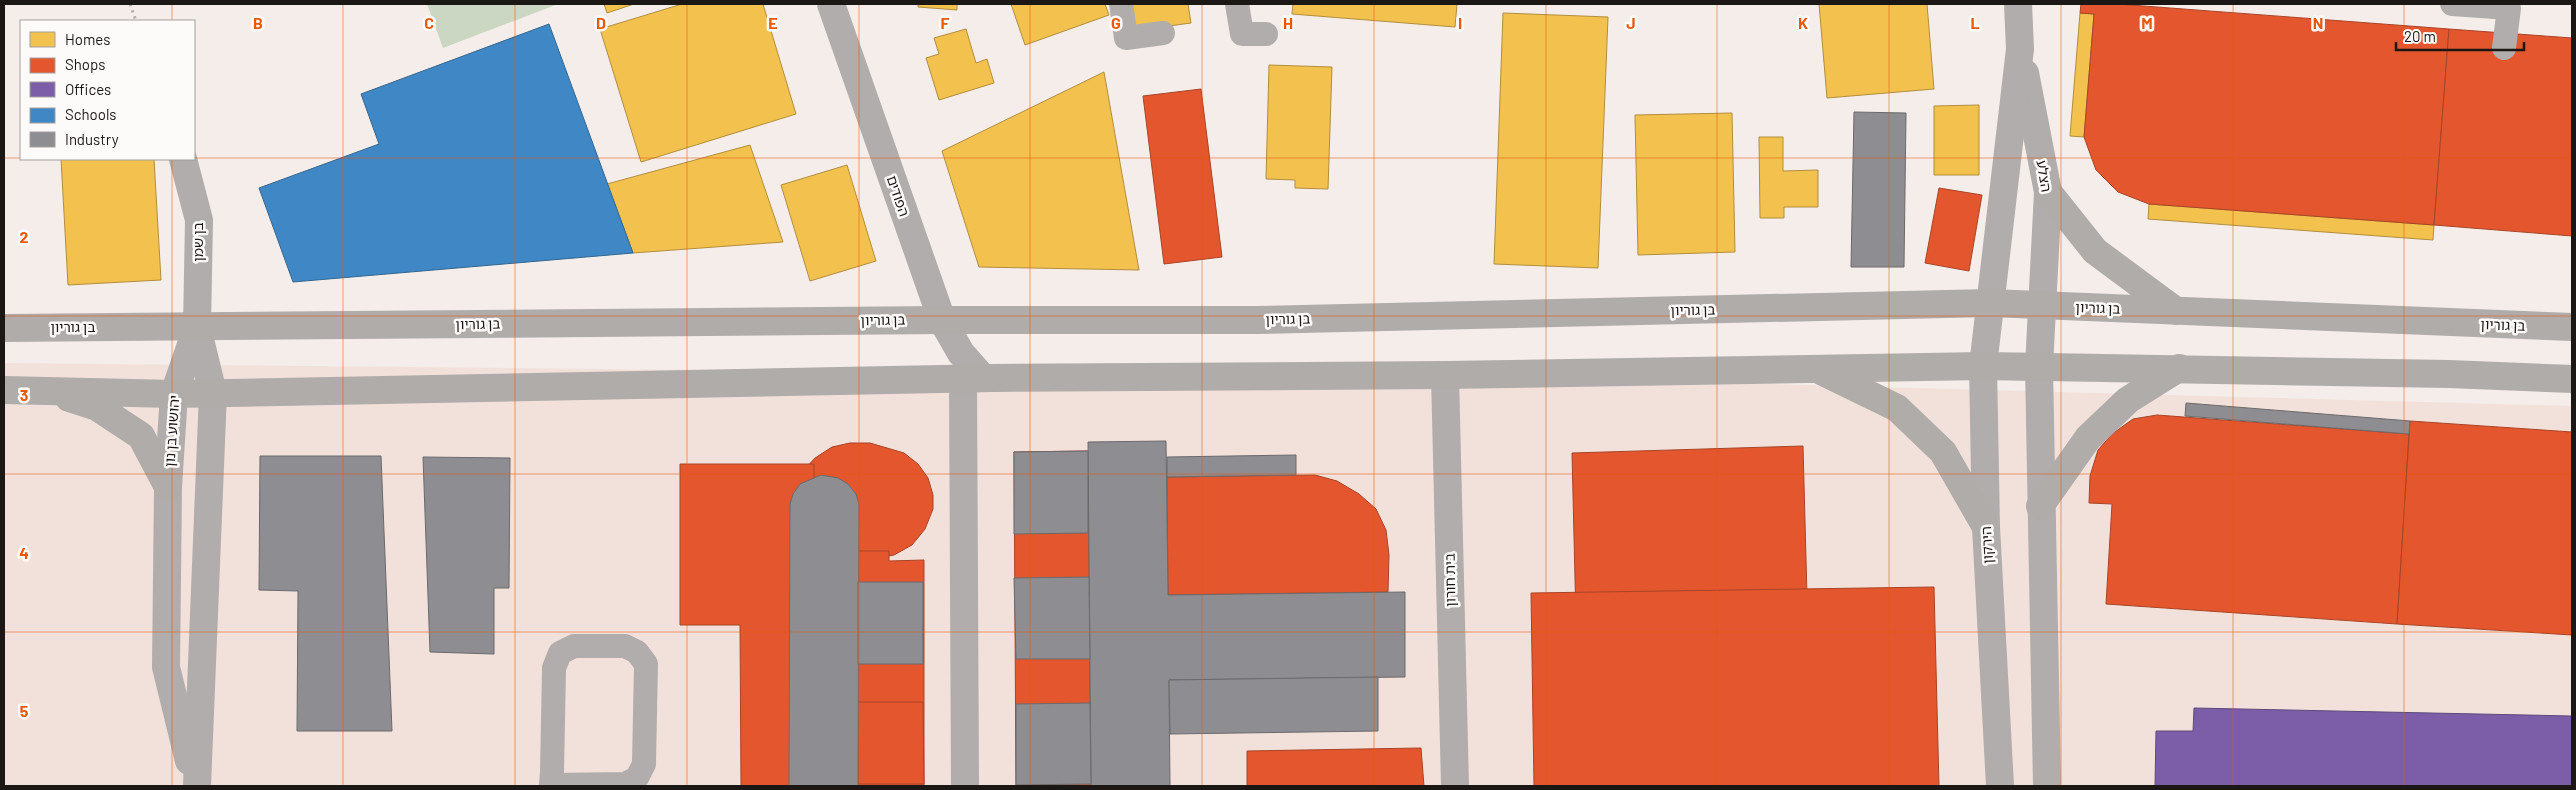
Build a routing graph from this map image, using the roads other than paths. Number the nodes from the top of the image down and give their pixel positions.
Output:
1 (831, 4) edge
2 (1120, 4) edge
3 (1237, 4) edge
4 (2018, 4) edge
5 (2452, 4) edge
6 (1163, 33) dead end
7 (1266, 34) dead end
8 (2504, 48) dead end
9 (2020, 49) junction
10 (183, 160) edge
11 (2048, 192) junction
12 (1989, 303) junction
13 (2044, 306) junction
14 (2176, 311) junction
15 (942, 320) junction
16 (197, 327) junction
17 (2572, 327) edge
18 (4, 328) edge
19 (1982, 366) junction
20 (2039, 367) junction
21 (1815, 368) junction
22 (2179, 368) junction
23 (1445, 374) junction
24 (973, 379) junction
25 (2572, 379) edge
26 (4, 390) edge
27 (44, 390) junction
28 (213, 393) junction
29 (174, 394) junction
30 (168, 487) junction
31 (2040, 506) junction
32 (1986, 527) junction
33 (196, 786) edge
34 (550, 786) edge
35 (965, 786) edge
36 (1455, 786) edge
37 (2000, 786) edge
38 (2047, 786) edge

1 - 15 street, הפודים
2 - 6 lane
3 - 7 lane
4 - 9 street, הצלע
5 - 8 lane
9 - 11 street, הצלע
9 - 12 street, הצלע
10 - 16 street, בן שמן
11 - 13 street, הצלע
11 - 14 main road
12 - 13 main road, בן גוריון
12 - 15 main road, בן גוריון
12 - 19 street, הירקון
13 - 14 main road, בן גוריון
13 - 20 street
14 - 17 main road, בן גוריון
15 - 16 main road, בן גוריון
15 - 24 street, הפודים
16 - 18 main road, בן גוריון
16 - 28 street, יהושוע בן נון
16 - 29 street, יהושוע בן נון
19 - 20 main road
19 - 21 main road
19 - 32 street, הירקון
20 - 22 main road
20 - 31 street
21 - 23 main road
21 - 32 main road
22 - 25 main road
22 - 31 main road
23 - 24 main road
23 - 36 street, בית חורון
24 - 28 main road
24 - 35 street
26 - 27 main road
27 - 29 main road
27 - 30 main road
28 - 29 main road
28 - 33 street, יהושוע בן נון
29 - 30 street, יהושוע בן נון
30 - 33 street, יהושוע בן נון
31 - 38 street
32 - 37 street, הירקון
34 - 34 lane

